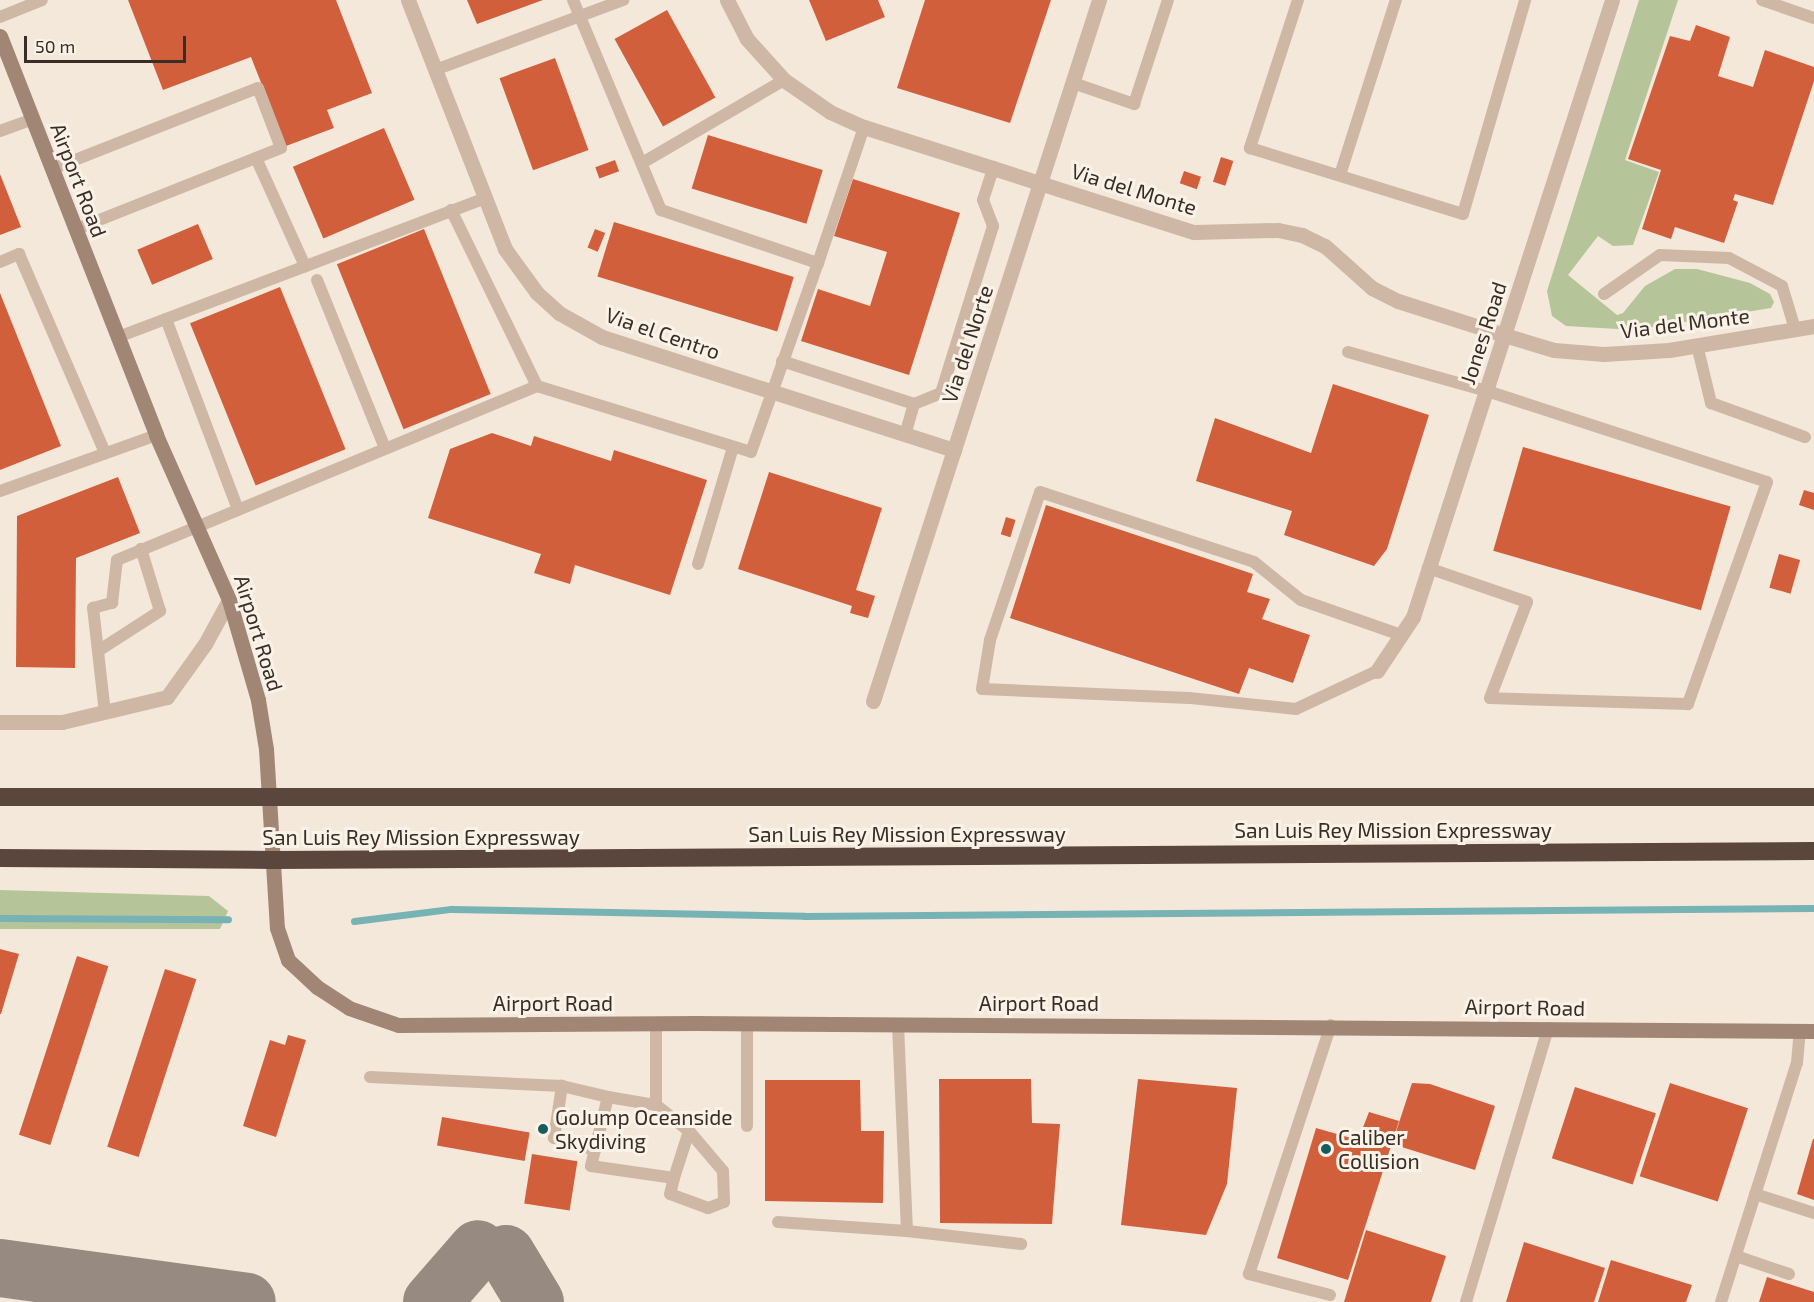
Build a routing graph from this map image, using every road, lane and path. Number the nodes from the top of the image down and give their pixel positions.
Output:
1 (42, 0) edge
2 (408, 0) edge
3 (573, 0) edge
4 (622, 0) edge
5 (727, 0) edge
6 (1099, 0) edge
7 (1168, 0) edge
8 (1298, 0) edge
9 (1396, 0) edge
10 (1525, 0) edge
11 (1612, 0) edge
12 (1762, 0) edge
13 (580, 16) junction
14 (0, 17) edge
15 (1814, 18) edge
16 (0, 36) edge
17 (4, 56) edge
18 (435, 70) junction
19 (784, 80) junction
20 (1073, 83) junction
21 (33, 119) junction
22 (864, 127) junction
23 (0, 131) edge
24 (256, 158) junction
25 (642, 163) junction
26 (994, 167) junction
27 (52, 169) junction
28 (1340, 175) junction
29 (1042, 182) junction
30 (484, 198) junction
31 (451, 210) junction
32 (76, 229) junction
33 (0, 262) edge
34 (818, 263) junction
35 (305, 266) junction
36 (317, 280) dead end
37 (1604, 294) dead end
38 (166, 319) junction
39 (1814, 326) edge
40 (1795, 329) junction
41 (1504, 335) junction
42 (118, 337) junction
43 (1697, 345) junction
44 (1348, 352) dead end
45 (782, 361) junction
46 (537, 387) junction
47 (771, 391) junction
48 (1487, 391) junction
49 (914, 404) junction
50 (156, 435) junction
51 (905, 435) junction
52 (1805, 437) dead end
53 (733, 447) junction
54 (385, 448) junction
55 (954, 450) junction
56 (105, 453) junction
57 (0, 491) edge
58 (238, 510) junction
59 (197, 527) junction
60 (141, 549) junction
61 (698, 564) dead end
62 (1428, 568) junction
63 (229, 600) junction
64 (1401, 635) junction
65 (98, 651) junction
66 (1377, 671) joint
67 (873, 701) dead end
68 (105, 713) junction
69 (0, 722) edge
70 (0, 797) edge
71 (271, 797) junction
72 (1814, 797) edge
73 (1814, 851) edge
74 (0, 858) edge
75 (272, 860) junction
76 (656, 1023) junction
77 (747, 1023) junction
78 (898, 1024) junction
79 (1331, 1025) junction
80 (1548, 1028) junction
81 (1807, 1031) edge
82 (370, 1077) dead end
83 (562, 1086) junction
84 (608, 1098) junction
85 (656, 1106) junction
86 (747, 1126) dead end
87 (689, 1131) junction
88 (595, 1150) junction
89 (674, 1178) junction
90 (1755, 1194) junction
91 (1814, 1213) edge
92 (778, 1222) dead end
93 (907, 1231) junction
94 (1021, 1244) dead end
95 (1736, 1256) junction
96 (1789, 1274) dead end
97 (1330, 1295) dead end
98 (1466, 1302) edge
99 (1721, 1302) edge

1 - 14 lane
2 - 18 street, Via el Centro
3 - 13 lane
4 - 13 lane
5 - 19 street, Via del Monte
6 - 20 street, Via del Norte
7 - 20 lane
8 - 28 lane
9 - 28 lane
10 - 28 lane
11 - 41 street, Jones Road
12 - 15 lane
13 - 18 lane
13 - 25 lane
16 - 17 street, Airport Road
17 - 21 street, Airport Road
18 - 30 street, Via el Centro
19 - 22 street, Via del Monte
19 - 25 lane
20 - 29 street, Via del Norte
21 - 23 lane
21 - 27 street, Airport Road
22 - 26 street, Via del Monte
22 - 34 lane
24 - 27 lane
24 - 32 lane
24 - 35 lane
25 - 34 lane
26 - 29 street, Via del Monte
26 - 49 lane
27 - 32 street, Airport Road
29 - 41 street, Via del Monte
29 - 55 street, Via del Norte
30 - 31 lane
30 - 47 street, Via el Centro
31 - 35 lane
31 - 46 lane
32 - 42 street, Airport Road
33 - 56 lane
34 - 45 lane
35 - 38 lane
36 - 54 lane
37 - 40 lane
38 - 42 lane
38 - 58 lane
39 - 40 street, Via del Monte
40 - 43 street, Via del Monte
41 - 43 street, Via del Monte
41 - 48 street, Jones Road
42 - 50 street, Airport Road
43 - 52 lane
44 - 48 lane
45 - 47 lane
45 - 49 lane
46 - 53 lane
46 - 54 lane
47 - 51 street, Via el Centro
47 - 53 lane
48 - 62 street, Jones Road
48 - 62 lane
49 - 51 lane
50 - 56 lane
50 - 59 street, Airport Road
51 - 55 street, Via el Centro
53 - 61 lane
54 - 58 lane
55 - 67 street, Via del Norte
56 - 57 lane
58 - 59 lane
59 - 60 lane
59 - 63 street, Airport Road
60 - 65 lane
60 - 65 lane
62 - 64 street, Jones Road
63 - 68 street
63 - 71 street, Airport Road
64 - 66 street, Jones Road
64 - 66 lane
65 - 68 lane
68 - 69 street
70 - 71 highway, San Luis Rey Mission Expressway
71 - 72 highway, San Luis Rey Mission Expressway
71 - 75 street, Airport Road
73 - 75 highway, San Luis Rey Mission Expressway
74 - 75 highway, San Luis Rey Mission Expressway
75 - 76 street, Airport Road
76 - 77 street, Airport Road
76 - 85 lane
77 - 78 street, Airport Road
77 - 86 lane
78 - 79 street, Airport Road
78 - 93 lane
79 - 80 street, Airport Road
79 - 97 lane
80 - 81 street, Airport Road
80 - 98 lane
81 - 90 lane
82 - 83 lane
83 - 84 lane
83 - 88 lane
84 - 85 lane
84 - 88 lane
85 - 87 lane
87 - 89 lane
87 - 89 lane
88 - 89 lane
90 - 91 lane
90 - 95 lane
92 - 93 lane
93 - 94 lane
95 - 96 lane
95 - 99 lane

